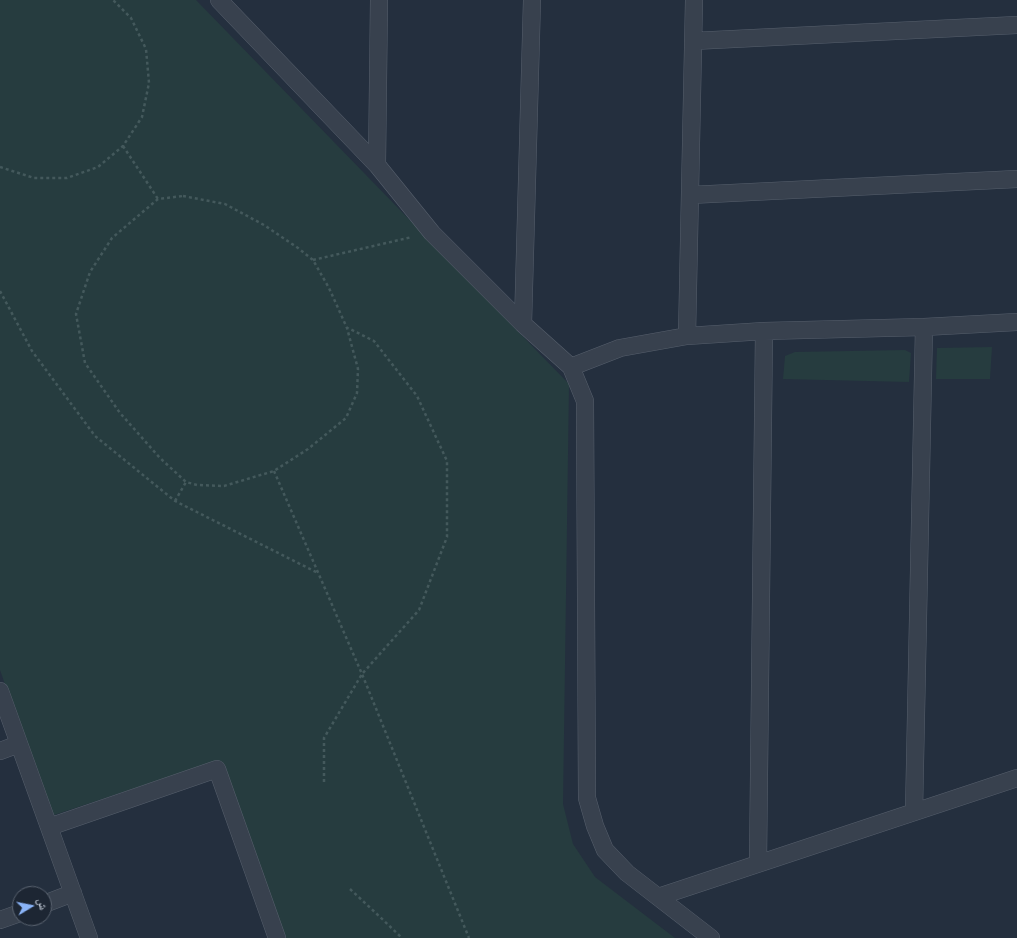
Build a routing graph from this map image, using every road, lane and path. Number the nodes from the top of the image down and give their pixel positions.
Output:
1 (113, 0) edge
2 (379, 0) edge
3 (532, 0) edge
4 (694, 0) edge
5 (222, 1) edge
6 (1017, 25) edge
7 (693, 41) junction
8 (123, 146) junction
9 (377, 165) junction
10 (0, 167) edge
11 (1017, 179) edge
12 (690, 195) junction
13 (158, 199) junction
14 (432, 233) junction
15 (313, 260) junction
16 (0, 291) edge
17 (1017, 322) edge
18 (523, 324) junction
19 (924, 327) junction
20 (347, 328) junction
21 (764, 330) junction
22 (687, 336) junction
23 (571, 367) junction
24 (274, 471) junction
25 (186, 482) junction
26 (175, 501) junction
27 (318, 573) junction
28 (362, 674) junction
29 (0, 690) edge
30 (19, 744) junction
31 (0, 751) edge
32 (1017, 778) edge
33 (324, 782) dead end
34 (914, 812) junction
35 (49, 827) junction
36 (758, 863) junction
37 (350, 889) dead end
38 (73, 893) junction
39 (658, 897) junction
40 (52, 901) edge
41 (12, 916) edge
42 (0, 920) edge
43 (89, 938) edge
44 (277, 938) edge
45 (402, 938) edge
46 (469, 938) edge
47 (711, 938) edge

1 - 8 path
2 - 9 street
3 - 18 street
4 - 7 street
5 - 9 street
6 - 7 street
7 - 12 street
8 - 10 path
8 - 13 path
9 - 14 street
11 - 12 street
12 - 22 street
13 - 15 path
13 - 25 path
14 - 15 path
14 - 18 street
15 - 20 path
16 - 26 path
17 - 19 street
18 - 23 street
19 - 21 street
19 - 34 street
20 - 24 path
20 - 28 path
21 - 22 street
21 - 36 street
22 - 23 street
23 - 39 street
24 - 25 path
24 - 27 path
25 - 26 path
26 - 27 path
27 - 28 path
28 - 33 path
28 - 46 path
29 - 30 street
30 - 31 street
30 - 35 street
32 - 34 street
34 - 36 street
35 - 38 street
35 - 44 street
36 - 39 street
37 - 45 path
38 - 40 street
38 - 43 street
39 - 47 street
41 - 42 street

